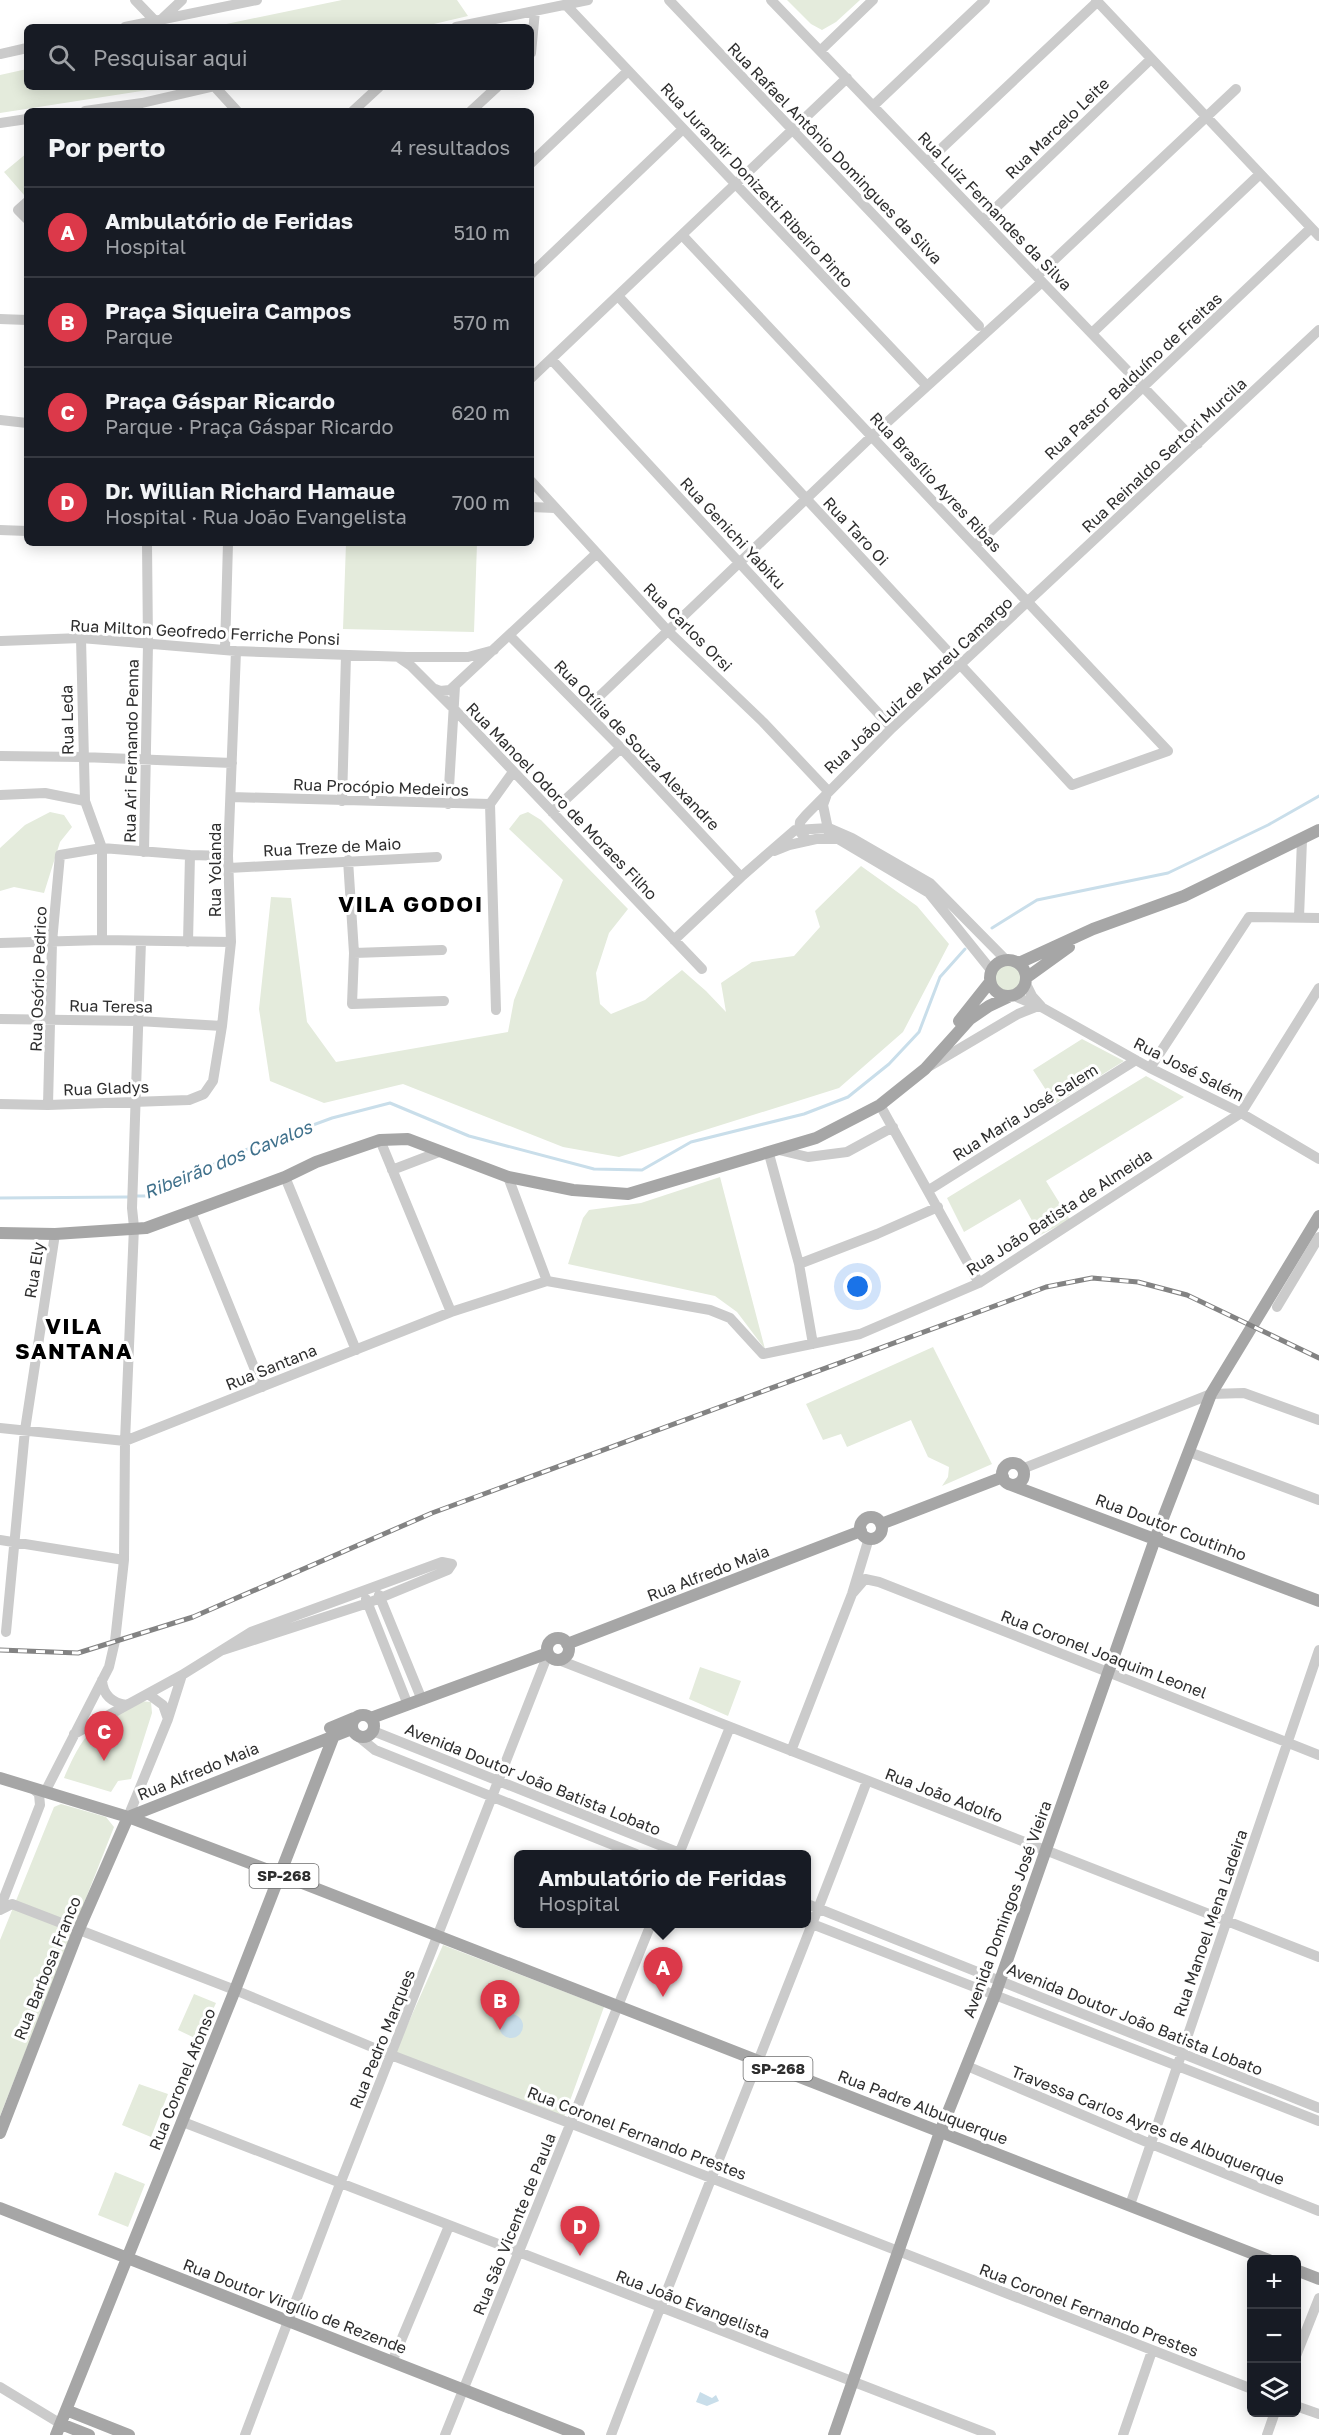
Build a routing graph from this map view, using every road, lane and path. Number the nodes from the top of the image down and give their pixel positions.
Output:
1 (135, 0) edge
2 (182, 0) edge
3 (257, 0) edge
4 (588, 0) edge
5 (669, 0) edge
6 (771, 0) edge
7 (873, 0) edge
8 (985, 0) edge
9 (1097, 1) edge
10 (566, 5) junction
11 (535, 11) junction
12 (159, 22) edge
13 (473, 24) edge
14 (534, 24) edge
15 (24, 49) edge
16 (820, 51) junction
17 (0, 54) edge
18 (1151, 58) junction
19 (628, 71) junction
20 (847, 78) junction
21 (1236, 89) dead end
22 (200, 90) edge
23 (216, 90) edge
24 (376, 90) edge
25 (494, 90) edge
26 (142, 103) junction
27 (873, 106) junction
28 (106, 108) edge
29 (136, 108) edge
30 (234, 108) edge
31 (356, 108) edge
32 (474, 108) edge
33 (1207, 117) junction
34 (24, 119) edge
35 (0, 123) edge
36 (683, 129) junction
37 (793, 130) junction
38 (534, 160) edge
39 (927, 162) junction
40 (1260, 174) junction
41 (736, 184) junction
42 (24, 205) edge
43 (24, 216) edge
44 (983, 220) junction
45 (1315, 232) edge
46 (682, 235) junction
47 (534, 271) edge
48 (1040, 279) junction
49 (618, 296) junction
50 (0, 320) edge
51 (24, 320) edge
52 (979, 326) dead end
53 (1319, 330) edge
54 (1092, 333) junction
55 (552, 359) junction
56 (534, 375) edge
57 (927, 386) junction
58 (1143, 387) junction
59 (0, 420) edge
60 (24, 423) edge
61 (872, 436) junction
62 (1198, 444) junction
63 (534, 484) edge
64 (806, 499) junction
65 (534, 507) edge
66 (555, 508) junction
67 (0, 530) edge
68 (24, 531) edge
69 (147, 546) edge
70 (228, 546) edge
71 (975, 546) junction
72 (596, 554) junction
73 (741, 562) junction
74 (1029, 602) junction
75 (669, 632) junction
76 (510, 636) junction
77 (81, 638) junction
78 (0, 644) edge
79 (148, 644) junction
80 (230, 650) junction
81 (494, 650) junction
82 (346, 655) junction
83 (407, 657) junction
84 (449, 657) junction
85 (960, 665) junction
86 (415, 670) junction
87 (466, 677) junction
88 (455, 686) junction
89 (432, 687) junction
90 (454, 709) junction
91 (585, 710) junction
92 (892, 728) junction
93 (621, 748) junction
94 (0, 756) edge
95 (82, 757) junction
96 (146, 759) junction
97 (232, 763) junction
98 (513, 772) junction
99 (1072, 785) joint
100 (828, 791) junction
101 (0, 795) edge
102 (231, 797) junction
103 (85, 801) junction
104 (342, 801) junction
105 (448, 804) junction
106 (490, 804) junction
107 (552, 812) junction
108 (799, 829) junction
109 (1319, 831) edge
110 (819, 835) junction
111 (1302, 840) junction
112 (102, 848) junction
113 (144, 852) junction
114 (766, 854) junction
115 (190, 855) junction
116 (228, 856) junction
117 (437, 857) dead end
118 (348, 861) junction
119 (229, 868) junction
120 (741, 876) junction
121 (1299, 917) junction
122 (1319, 918) edge
123 (1093, 929) junction
124 (102, 940) junction
125 (674, 940) junction
126 (141, 941) junction
127 (52, 942) junction
128 (188, 942) junction
129 (231, 942) junction
130 (0, 943) edge
131 (442, 950) dead end
132 (354, 953) junction
133 (1013, 961) junction
134 (702, 969) dead end
135 (991, 976) junction
136 (1026, 981) junction
137 (1319, 988) edge
138 (1011, 996) junction
139 (444, 1000) dead end
140 (1041, 1007) junction
141 (496, 1010) dead end
142 (0, 1019) edge
143 (51, 1020) junction
144 (138, 1021) junction
145 (222, 1026) junction
146 (1136, 1060) junction
147 (1150, 1068) junction
148 (922, 1071) junction
149 (208, 1088) joint
150 (135, 1102) junction
151 (0, 1104) edge
152 (48, 1105) junction
153 (880, 1105) junction
154 (1241, 1113) junction
155 (893, 1127) junction
156 (380, 1140) junction
157 (439, 1152) junction
158 (774, 1152) junction
159 (1319, 1159) edge
160 (392, 1170) junction
161 (285, 1177) junction
162 (507, 1177) junction
163 (929, 1190) junction
164 (938, 1208) junction
165 (191, 1212) junction
166 (1319, 1216) edge
167 (134, 1227) junction
168 (0, 1233) edge
169 (55, 1234) junction
170 (1319, 1237) edge
171 (799, 1264) junction
172 (546, 1281) junction
173 (980, 1283) junction
174 (1277, 1307) dead end
175 (451, 1312) junction
176 (813, 1344) junction
177 (356, 1350) junction
178 (261, 1387) junction
179 (1211, 1394) junction
180 (1319, 1420) edge
181 (0, 1428) edge
182 (25, 1430) junction
183 (125, 1441) junction
184 (1190, 1452) junction
185 (1022, 1469) joint
186 (1007, 1481) junction
187 (1319, 1500) edge
188 (881, 1524) junction
189 (865, 1535) junction
190 (1155, 1539) junction
191 (0, 1540) edge
192 (15, 1542) junction
193 (863, 1557) junction
194 (124, 1560) junction
195 (879, 1582) junction
196 (375, 1586) junction
197 (363, 1590) junction
198 (852, 1594) junction
199 (381, 1599) junction
200 (1319, 1601) edge
201 (368, 1604) junction
202 (6, 1632) dead end
203 (567, 1644) junction
204 (223, 1650) junction
205 (1319, 1650) edge
206 (552, 1656) junction
207 (1108, 1672) junction
208 (182, 1675) junction
209 (102, 1680) junction
210 (148, 1694) junction
211 (422, 1700) junction
212 (127, 1705) junction
213 (408, 1705) junction
214 (168, 1719) junction
215 (372, 1725) junction
216 (730, 1727) junction
217 (355, 1728) junction
218 (336, 1729) junction
219 (74, 1734) junction
220 (1288, 1743) junction
221 (791, 1751) junction
222 (1319, 1755) edge
223 (0, 1778) edge
224 (499, 1781) junction
225 (867, 1781) junction
226 (31, 1787) junction
227 (45, 1792) junction
228 (59, 1796) junction
229 (493, 1797) junction
230 (40, 1805) junction
231 (128, 1817) junction
232 (626, 1850) edge
233 (670, 1850) edge
234 (682, 1850) edge
235 (1046, 1850) junction
236 (279, 1874) junction
237 (9, 1885) junction
238 (12, 1904) junction
239 (811, 1906) edge
240 (0, 1909) edge
241 (819, 1909) junction
242 (811, 1921) edge
243 (1227, 1921) junction
244 (811, 1923) edge
245 (649, 1928) edge
246 (808, 1928) edge
247 (79, 1929) junction
248 (439, 1935) junction
249 (1319, 1957) edge
250 (1000, 1981) junction
251 (235, 1990) junction
252 (995, 1995) junction
253 (617, 2006) junction
254 (1182, 2054) junction
255 (391, 2055) junction
256 (759, 2061) junction
257 (967, 2066) junction
258 (1178, 2066) junction
259 (1319, 2108) edge
260 (1319, 2121) edge
261 (183, 2122) junction
262 (571, 2123) junction
263 (940, 2132) junction
264 (0, 2133) edge
265 (1151, 2144) junction
266 (712, 2179) junction
267 (340, 2184) junction
268 (1130, 2205) junction
269 (0, 2208) edge
270 (1319, 2211) edge
271 (449, 2226) junction
272 (897, 2251) junction
273 (519, 2253) junction
274 (1259, 2255) edge
275 (128, 2258) junction
276 (1301, 2272) edge
277 (1319, 2279) edge
278 (1319, 2298) edge
279 (659, 2307) junction
280 (288, 2321) junction
281 (1301, 2343) edge
282 (1152, 2351) junction
283 (392, 2362) junction
284 (852, 2381) junction
285 (0, 2387) edge
286 (1247, 2387) edge
287 (464, 2390) junction
288 (1301, 2408) edge
289 (66, 2410) junction
290 (1319, 2414) edge
291 (1273, 2417) edge
292 (58, 2429) edge
293 (985, 2434) edge
294 (89, 2435) edge
295 (129, 2435) edge
296 (245, 2435) edge
297 (445, 2435) edge
298 (579, 2435) edge
299 (611, 2435) edge
300 (834, 2435) edge
301 (1123, 2435) edge
302 (1267, 2435) edge

1 - 12 street
2 - 12 street
3 - 12 street
4 - 10 street
5 - 37 street, Rua Rafael Antônio Domingues da Silva
6 - 16 street, Rua Luiz Fernandes da Silva
7 - 16 street
8 - 27 street
9 - 18 street
9 - 39 street
10 - 11 street
10 - 19 street, Rua Jurandir Donizetti Ribeiro Pinto
11 - 13 street
11 - 14 street
15 - 17 street
16 - 20 street, Rua Luiz Fernandes da Silva
18 - 33 street
18 - 44 street, Rua Marcelo Leite
19 - 36 street, Rua Jurandir Donizetti Ribeiro Pinto
19 - 38 street
20 - 27 street, Rua Luiz Fernandes da Silva
20 - 37 street
21 - 33 street
22 - 26 street
23 - 30 street
24 - 31 street
25 - 32 street
26 - 28 street
26 - 29 street
27 - 39 street, Rua Luiz Fernandes da Silva
33 - 40 street
33 - 48 street
34 - 35 street
36 - 41 street, Rua Jurandir Donizetti Ribeiro Pinto
36 - 47 street
37 - 41 street
37 - 52 street, Rua Rafael Antônio Domingues da Silva
39 - 44 street, Rua Luiz Fernandes da Silva
40 - 45 street
40 - 54 street
41 - 46 street
41 - 57 street, Rua Jurandir Donizetti Ribeiro Pinto
42 - 43 street
44 - 48 street, Rua Luiz Fernandes da Silva
45 - 58 street, Rua Pastor Balduíno de Freitas
46 - 49 street
46 - 61 street, Rua Brasílio Ayres Ribas
48 - 54 street, Rua Luiz Fernandes da Silva
48 - 57 street
49 - 55 street
49 - 64 street, Rua Taro Oi
50 - 51 street
53 - 62 street, Rua Reinaldo Sertori Murcila
54 - 58 street, Rua Luiz Fernandes da Silva
55 - 56 street
55 - 73 street, Rua Genichi Yabiku
57 - 61 street
58 - 62 street, Rua Luiz Fernandes da Silva
58 - 71 street, Rua Pastor Balduíno de Freitas
59 - 60 street
61 - 64 street
61 - 71 street, Rua Brasílio Ayres Ribas
62 - 74 street, Rua Reinaldo Sertori Murcila
63 - 66 street, Rua Carlos Orsi
64 - 73 street
64 - 85 street, Rua Taro Oi
65 - 66 street
66 - 72 street, Rua Carlos Orsi
67 - 68 street
69 - 79 street, Rua Ari Fernando Penna
70 - 80 street, Rua Yolanda
71 - 74 street, Rua Brasílio Ayres Ribas
72 - 75 street, Rua Carlos Orsi
72 - 76 street
73 - 75 street
73 - 92 street, Rua Genichi Yabiku
74 - 85 street, Rua João Luiz de Abreu Camargo
74 - 99 street, Rua Brasílio Ayres Ribas
75 - 91 street
75 - 100 street, Rua Carlos Orsi
76 - 81 street
76 - 91 street, Rua Otília de Souza Alexandre
77 - 78 street, Rua Milton Geofredo Ferriche Ponsi
77 - 79 street, Rua Milton Geofredo Ferriche Ponsi
77 - 95 street, Rua Leda
79 - 80 street, Rua Milton Geofredo Ferriche Ponsi
79 - 96 street, Rua Ari Fernando Penna
80 - 82 street, Rua Milton Geofredo Ferriche Ponsi
80 - 97 street, Rua Yolanda
81 - 84 street, Rua Milton Geofredo Ferriche Ponsi
81 - 87 street
82 - 83 street, Rua Milton Geofredo Ferriche Ponsi
82 - 104 street
83 - 84 street, Rua Milton Geofredo Ferriche Ponsi
83 - 86 street, Rua Manoel Odoro de Moraes Filho
83 - 86 street
84 - 87 street
85 - 92 street, Rua João Luiz de Abreu Camargo
85 - 99 street, Rua Taro Oi
86 - 89 street, Rua Manoel Odoro de Moraes Filho
87 - 88 street
88 - 89 street
88 - 90 street
89 - 90 street, Rua Manoel Odoro de Moraes Filho
90 - 98 street, Rua Manoel Odoro de Moraes Filho
90 - 105 street
91 - 93 street, Rua Otília de Souza Alexandre
92 - 100 street, Rua João Luiz de Abreu Camargo
93 - 107 street
93 - 120 street, Rua Otília de Souza Alexandre
94 - 95 street
95 - 96 street
95 - 103 street, Rua Leda
96 - 97 street
96 - 113 street, Rua Ari Fernando Penna
97 - 102 street, Rua Yolanda
98 - 106 street, Rua Procópio Medeiros
98 - 107 street, Rua Manoel Odoro de Moraes Filho
100 - 108 street, Rua João Luiz de Abreu Camargo
100 - 110 street, Rua João Luiz de Abreu Camargo
101 - 103 street
102 - 104 street, Rua Procópio Medeiros
102 - 116 street, Rua Yolanda
103 - 112 street, Rua Leda
104 - 105 street, Rua Procópio Medeiros
105 - 106 street, Rua Procópio Medeiros
106 - 141 street
107 - 125 street, Rua Manoel Odoro de Moraes Filho
108 - 110 street
108 - 110 street
108 - 114 street, Rua João Luiz de Abreu Camargo
109 - 111 main road
110 - 114 street, Rua João Luiz de Abreu Camargo
110 - 133 street
110 - 135 street
111 - 121 street
111 - 123 main road
112 - 113 street
112 - 124 street, Rua Leda
112 - 127 street, Rua Osório Pedrico
113 - 115 street
114 - 120 street, Rua João Luiz de Abreu Camargo
115 - 116 street
115 - 128 street
116 - 119 street, Rua Yolanda
117 - 118 street, Rua Treze de Maio
118 - 119 street, Rua Treze de Maio
118 - 132 street
119 - 129 street, Rua Yolanda
120 - 125 street, Rua João Luiz de Abreu Camargo
121 - 122 street
121 - 147 street
123 - 133 main road
123 - 136 main road
124 - 126 street
124 - 127 street
125 - 134 street, Rua Manoel Odoro de Moraes Filho
126 - 128 street
126 - 144 street
127 - 130 street
127 - 143 street, Rua Osório Pedrico
128 - 129 street
129 - 145 street, Rua Yolanda
131 - 132 street
132 - 139 street
133 - 135 main road
133 - 136 main road
135 - 138 main road
135 - 148 main road
136 - 138 main road
136 - 140 street
137 - 154 street, Rua João Batista de Almeida
138 - 140 street, Rua José Salém
138 - 148 main road
140 - 146 street, Rua José Salém
140 - 148 street
142 - 143 street, Rua Teresa
143 - 144 street, Rua Teresa
143 - 152 street, Rua Osório Pedrico
144 - 145 street, Rua Teresa
144 - 150 street
145 - 149 street, Rua Yolanda
146 - 147 street, Rua José Salém
146 - 163 street, Rua Maria José Salem
147 - 154 street, Rua José Salém
148 - 153 main road
149 - 150 street, Rua Gladys
150 - 152 street, Rua Gladys
150 - 167 street
151 - 152 street, Rua Gladys
153 - 155 street
153 - 158 main road
154 - 159 street, Rua José Salém
154 - 173 street, Rua João Batista de Almeida
155 - 158 street
155 - 163 street
156 - 157 main road
156 - 160 street
156 - 161 main road
157 - 160 street
157 - 162 main road
158 - 162 main road
158 - 171 street
160 - 175 street
161 - 165 main road
161 - 177 street
162 - 172 street
163 - 164 street
164 - 171 street
164 - 173 street
165 - 167 main road
165 - 178 street
166 - 179 main road, Avenida Domingos José Vieira
167 - 169 main road
167 - 183 street
168 - 169 main road
169 - 182 street, Rua Ely
170 - 174 street
171 - 176 street
172 - 175 street, Rua Santana
172 - 176 street, Rua João Batista de Almeida
173 - 176 street, Rua João Batista de Almeida
175 - 177 street, Rua Santana
177 - 178 street, Rua Santana
178 - 183 street, Rua Santana
179 - 180 street
179 - 184 main road, Avenida Domingos José Vieira
179 - 185 street
181 - 182 street, Rua Santana
182 - 183 street, Rua Santana
182 - 192 street, Rua Ely
183 - 194 street
184 - 187 street
184 - 190 main road, Avenida Domingos José Vieira
185 - 186 main road
186 - 188 main road
186 - 190 main road, Rua Doutor Coutinho
188 - 189 main road
188 - 189 main road
189 - 193 street
189 - 203 main road, Rua Alfredo Maia
190 - 200 main road, Rua Doutor Coutinho
190 - 207 main road, Avenida Domingos José Vieira
191 - 192 street
192 - 194 street
192 - 202 street, Rua Ely
193 - 195 street
193 - 198 street
194 - 209 street
195 - 198 street
195 - 207 street, Rua Coronel Joaquim Leonel
196 - 197 street
196 - 199 street
196 - 199 street
197 - 201 street
197 - 204 street
198 - 221 street
199 - 201 street
199 - 211 street
201 - 204 street
201 - 213 street
203 - 206 main road
203 - 206 main road
204 - 208 street
205 - 220 street, Rua Manoel Mena Ladeira
206 - 211 main road
206 - 216 street, Rua João Adolfo
206 - 224 street, Rua Pedro Marques
207 - 220 street, Rua Coronel Joaquim Leonel
207 - 235 main road, Avenida Domingos José Vieira
208 - 210 street
208 - 214 street
209 - 212 street
209 - 219 street
210 - 212 street
210 - 214 street
211 - 213 main road
212 - 219 street
213 - 215 main road
214 - 231 street
215 - 217 main road
215 - 217 main road
215 - 224 street, Avenida Doutor João Batista Lobato
216 - 221 street, Rua João Adolfo
216 - 234 street
217 - 218 main road, Rua Alfredo Maia
217 - 229 street, Avenida Doutor João Batista Lobato
218 - 231 main road, Rua Alfredo Maia
218 - 236 main road, Rua Coronel Afonso
219 - 227 street
220 - 222 street, Rua Coronel Joaquim Leonel
220 - 243 street, Rua Manoel Mena Ladeira
221 - 225 street, Rua João Adolfo
223 - 226 main road, SP-268
224 - 229 street, Rua Pedro Marques
224 - 233 street, Avenida Doutor João Batista Lobato
225 - 235 street, Rua João Adolfo
225 - 241 street
226 - 227 main road, SP-268
226 - 230 street
227 - 228 main road, SP-268
228 - 230 street
228 - 231 main road, SP-268
229 - 232 street, Avenida Doutor João Batista Lobato
229 - 248 street, Rua Pedro Marques
230 - 237 street
231 - 236 main road, Rua Padre Albuquerque / SP-268
231 - 247 main road, Rua Barbosa Franco
235 - 243 street, Rua João Adolfo
235 - 250 main road, Avenida Domingos José Vieira
236 - 248 main road, Rua Padre Albuquerque / SP-268
236 - 251 main road, Rua Coronel Afonso
237 - 238 street
237 - 240 street
238 - 240 street
238 - 247 street, Rua Coronel Fernando Prestes
239 - 241 street, Avenida Doutor João Batista Lobato
241 - 242 street
241 - 250 street, Avenida Doutor João Batista Lobato
243 - 249 street, Rua João Adolfo
243 - 254 street, Rua Manoel Mena Ladeira
244 - 252 street, Avenida Doutor João Batista Lobato
245 - 253 street, Rua São Vicente de Paula
246 - 256 street
247 - 251 street, Rua Coronel Fernando Prestes
247 - 264 main road, Rua Barbosa Franco
248 - 253 main road, Rua Padre Albuquerque / SP-268
248 - 255 street, Rua Pedro Marques
250 - 252 main road, Avenida Domingos José Vieira
250 - 254 street, Avenida Doutor João Batista Lobato
251 - 255 street, Rua Coronel Fernando Prestes
251 - 261 main road, Rua Coronel Afonso
252 - 257 main road, Avenida Domingos José Vieira
252 - 258 street, Avenida Doutor João Batista Lobato
253 - 256 main road, Rua Padre Albuquerque / SP-268
253 - 262 street, Rua São Vicente de Paula
254 - 258 street, Rua Manoel Mena Ladeira
254 - 259 street, Avenida Doutor João Batista Lobato
255 - 262 street, Rua Coronel Fernando Prestes
255 - 267 street, Rua Pedro Marques
256 - 263 main road, Rua Padre Albuquerque / SP-268
256 - 266 street
257 - 263 main road, Avenida Domingos José Vieira
257 - 265 street, Travessa Carlos Ayres de Albuquerque
258 - 260 street, Avenida Doutor João Batista Lobato
258 - 265 street, Rua Manoel Mena Ladeira
261 - 267 street, Rua João Evangelista
261 - 275 main road, Rua Coronel Afonso
262 - 266 street, Rua Coronel Fernando Prestes
262 - 273 street, Rua São Vicente de Paula
263 - 268 main road, Rua Padre Albuquerque / SP-268
263 - 272 main road, Avenida Domingos José Vieira
265 - 268 street, Rua Manoel Mena Ladeira
265 - 270 street, Travessa Carlos Ayres de Albuquerque
266 - 272 street, Rua Coronel Fernando Prestes
266 - 279 street
267 - 271 street, Rua João Evangelista
267 - 280 street, Rua Pedro Marques
268 - 274 main road, Rua Padre Albuquerque / SP-268
269 - 275 main road, Rua Doutor Virgílio de Rezende
271 - 273 street, Rua João Evangelista
271 - 283 street
272 - 282 street, Rua Coronel Fernando Prestes
272 - 284 main road, Avenida Domingos José Vieira
273 - 279 street, Rua João Evangelista
273 - 287 street, Rua São Vicente de Paula
275 - 280 main road, Rua Doutor Virgílio de Rezende
275 - 289 main road, Rua Coronel Afonso
276 - 277 main road
278 - 281 street
279 - 284 street, Rua João Evangelista
279 - 299 street
280 - 283 main road, Rua Doutor Virgílio de Rezende
280 - 296 street, Rua Pedro Marques
282 - 286 street, Rua Coronel Fernando Prestes
282 - 301 street
283 - 287 main road, Rua Doutor Virgílio de Rezende
284 - 293 street, Rua João Evangelista
284 - 300 main road, Avenida Domingos José Vieira
285 - 292 street
287 - 297 street, Rua São Vicente de Paula
287 - 298 main road, Rua Doutor Virgílio de Rezende
288 - 290 street
289 - 292 main road, Rua Coronel Afonso
289 - 295 main road
291 - 302 street
292 - 294 main road

